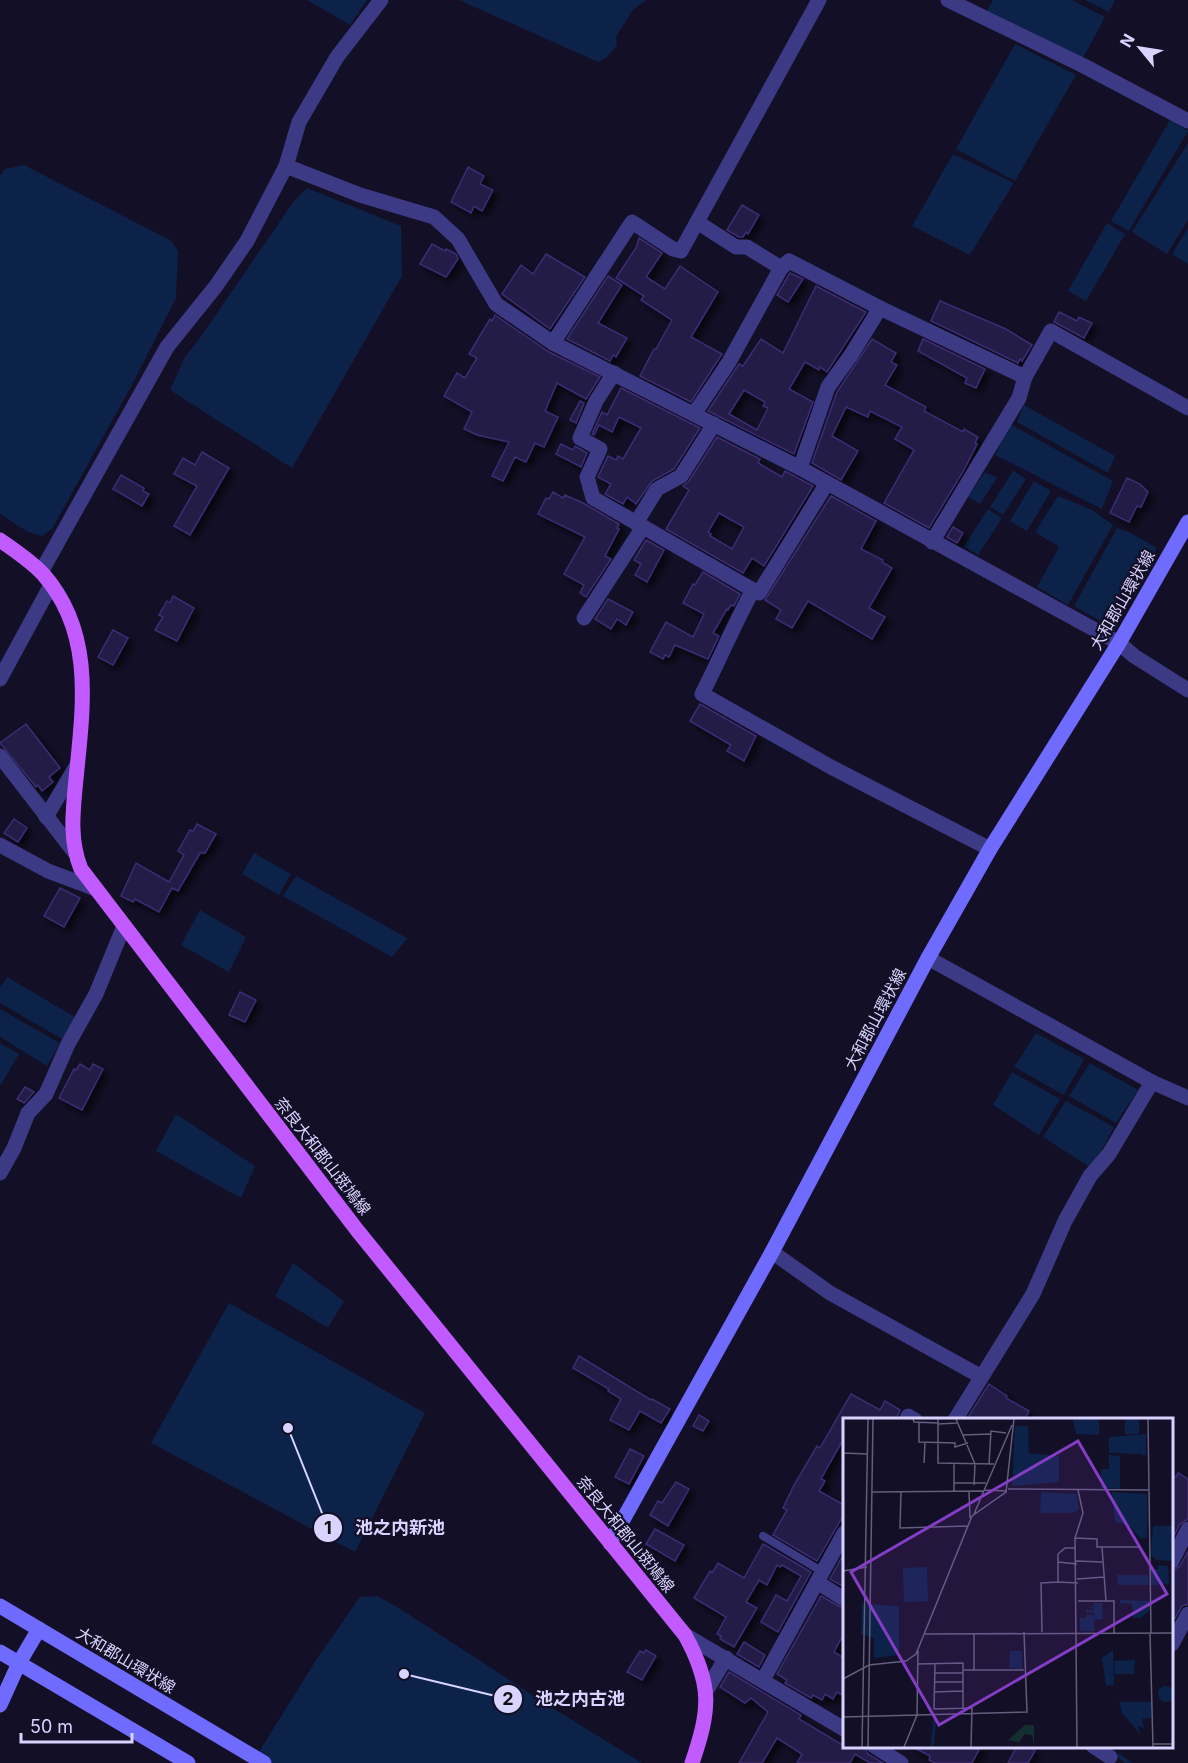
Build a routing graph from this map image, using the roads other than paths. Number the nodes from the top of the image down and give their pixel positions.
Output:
1 (381, 0) edge
2 (819, 0) edge
3 (948, 0) edge
4 (1188, 121) edge
5 (286, 166) junction
6 (697, 222) junction
7 (781, 268) junction
8 (880, 308) junction
9 (554, 343) junction
10 (614, 374) junction
11 (1024, 376) junction
12 (1188, 408) edge
13 (694, 414) junction
14 (714, 424) junction
15 (800, 468) junction
16 (826, 483) junction
17 (1188, 522) edge
18 (640, 525) junction
19 (0, 540) edge
20 (932, 542) junction
21 (41, 572) junction
22 (51, 585) junction
23 (753, 590) junction
24 (584, 618) dead end
25 (1119, 643) junction
26 (0, 679) edge
27 (1188, 690) edge
28 (0, 756) edge
29 (77, 765) junction
30 (46, 817) junction
31 (0, 845) edge
32 (990, 849) junction
33 (75, 853) junction
34 (96, 889) junction
35 (124, 926) junction
36 (928, 958) junction
37 (1152, 1082) junction
38 (1188, 1098) edge
39 (0, 1173) edge
40 (772, 1252) junction
41 (980, 1376) junction
42 (956, 1418) edge
43 (1188, 1529) edge
44 (843, 1535) edge
45 (763, 1536) dead end
46 (610, 1543) junction
47 (1173, 1559) edge
48 (820, 1577) junction
49 (843, 1598) edge
50 (0, 1606) edge
51 (1188, 1614) edge
52 (39, 1629) junction
53 (686, 1635) junction
54 (1173, 1642) edge
55 (0, 1652) edge
56 (726, 1658) junction
57 (19, 1663) junction
58 (763, 1680) junction
59 (706, 1691) junction
60 (0, 1705) edge
61 (843, 1728) edge
62 (877, 1748) edge
63 (1097, 1748) edge
64 (1111, 1755) edge
65 (259, 1760) edge
66 (188, 1763) edge
67 (693, 1763) edge
68 (901, 1763) edge

1 - 5 street
2 - 6 street
3 - 4 street
5 - 9 street
5 - 21 street
6 - 7 street
6 - 9 street
7 - 8 street
7 - 13 street
8 - 11 street
8 - 15 street
9 - 10 street
10 - 13 street
10 - 18 street
11 - 12 street
11 - 20 street
13 - 14 street
14 - 15 street
14 - 18 street
15 - 16 street
16 - 20 street
16 - 23 street
17 - 25 main road, 大和郡山環状線
18 - 23 street
18 - 24 street
19 - 21 main road, 奈良大和郡山斑鳩線
20 - 25 street
21 - 22 main road, 奈良大和郡山斑鳩線
22 - 26 street
22 - 29 main road, 奈良大和郡山斑鳩線
23 - 32 street
25 - 27 street
25 - 32 main road, 大和郡山環状線
28 - 30 street
29 - 30 street
29 - 33 main road, 奈良大和郡山斑鳩線
30 - 33 street
31 - 34 street
32 - 36 main road, 大和郡山環状線
33 - 34 main road, 奈良大和郡山斑鳩線
34 - 35 main road, 奈良大和郡山斑鳩線
35 - 39 street
35 - 46 main road, 奈良大和郡山斑鳩線
36 - 37 street
36 - 40 main road, 大和郡山環状線
37 - 38 street
37 - 41 street
40 - 41 street
40 - 46 main road, 大和郡山環状線
41 - 42 street
43 - 47 street
44 - 48 street
45 - 48 lane
46 - 53 main road, 奈良大和郡山斑鳩線
48 - 49 street
48 - 58 street
50 - 52 main road, 大和郡山環状線
51 - 54 street
52 - 57 main road
52 - 65 main road, 大和郡山環状線
53 - 56 street
53 - 59 main road, 奈良大和郡山斑鳩線
55 - 57 main road
56 - 58 street
56 - 59 street
57 - 60 main road
57 - 66 main road
58 - 61 street
59 - 67 main road, 奈良大和郡山斑鳩線
62 - 68 street
63 - 64 street

